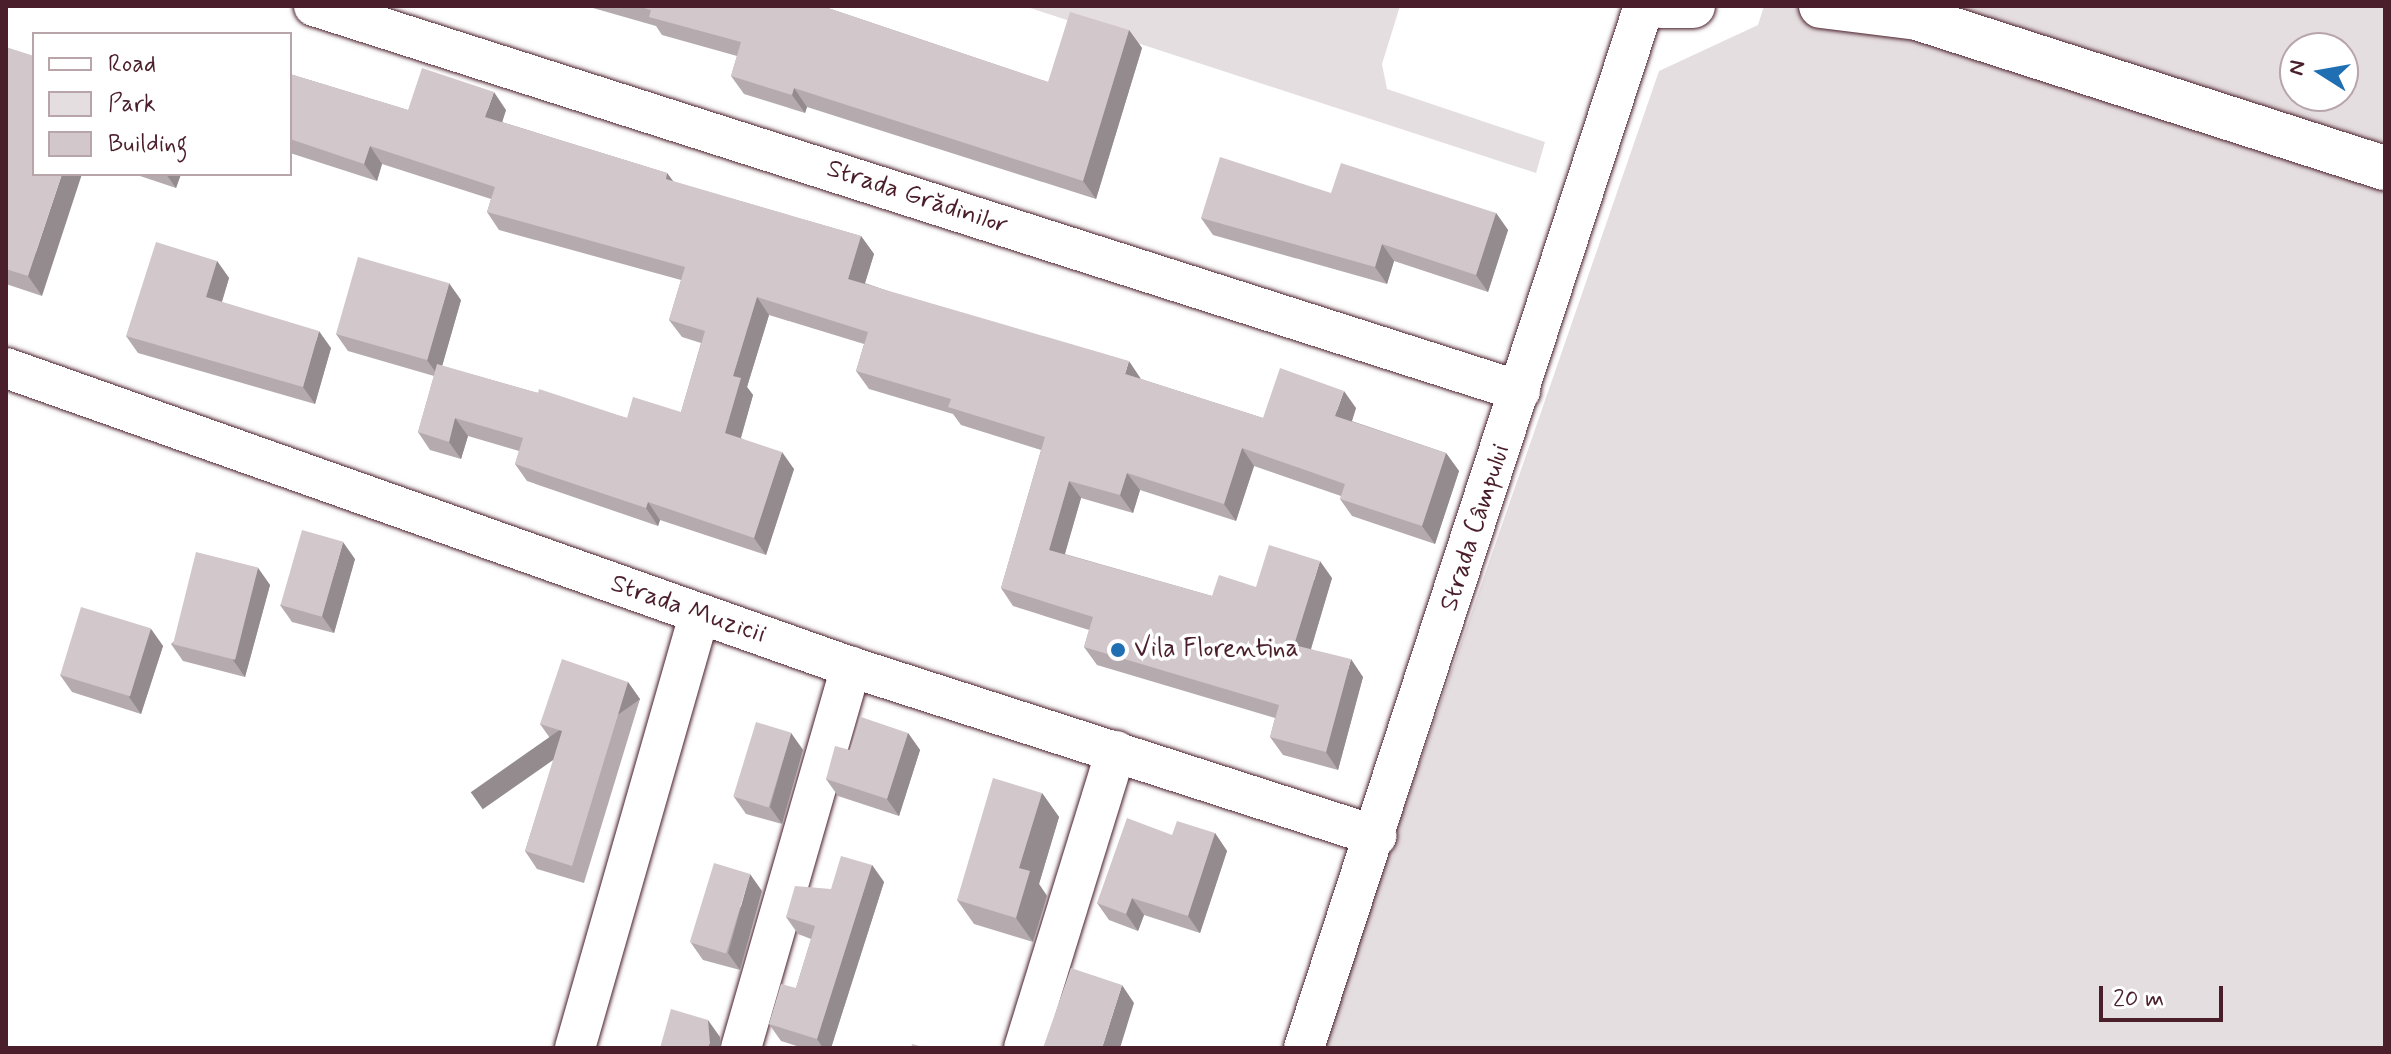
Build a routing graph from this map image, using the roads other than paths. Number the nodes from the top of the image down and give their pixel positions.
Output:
1 (314, 6) edge
2 (1644, 6) edge
3 (1661, 6) edge
4 (1693, 6) edge
5 (1821, 6) edge
6 (1905, 12) edge
7 (2385, 168) edge
8 (6, 368) edge
9 (1520, 391) junction
10 (699, 615) junction
11 (851, 667) junction
12 (1116, 751) junction
13 (1376, 836) junction
14 (575, 1048) edge
15 (741, 1048) edge
16 (1024, 1048) edge
17 (1304, 1048) edge

1 - 9 street, Strada Grădinilor
2 - 9 street, Strada Câmpului
3 - 4 main road
5 - 6 main road
6 - 7 main road
8 - 10 street, Strada Muzicii
9 - 13 street, Strada Câmpului
10 - 11 street, Strada Muzicii
10 - 14 street
11 - 12 street, Strada Muzicii
11 - 15 street
12 - 13 street, Strada Muzicii
12 - 16 street
13 - 17 street, Strada Câmpului

